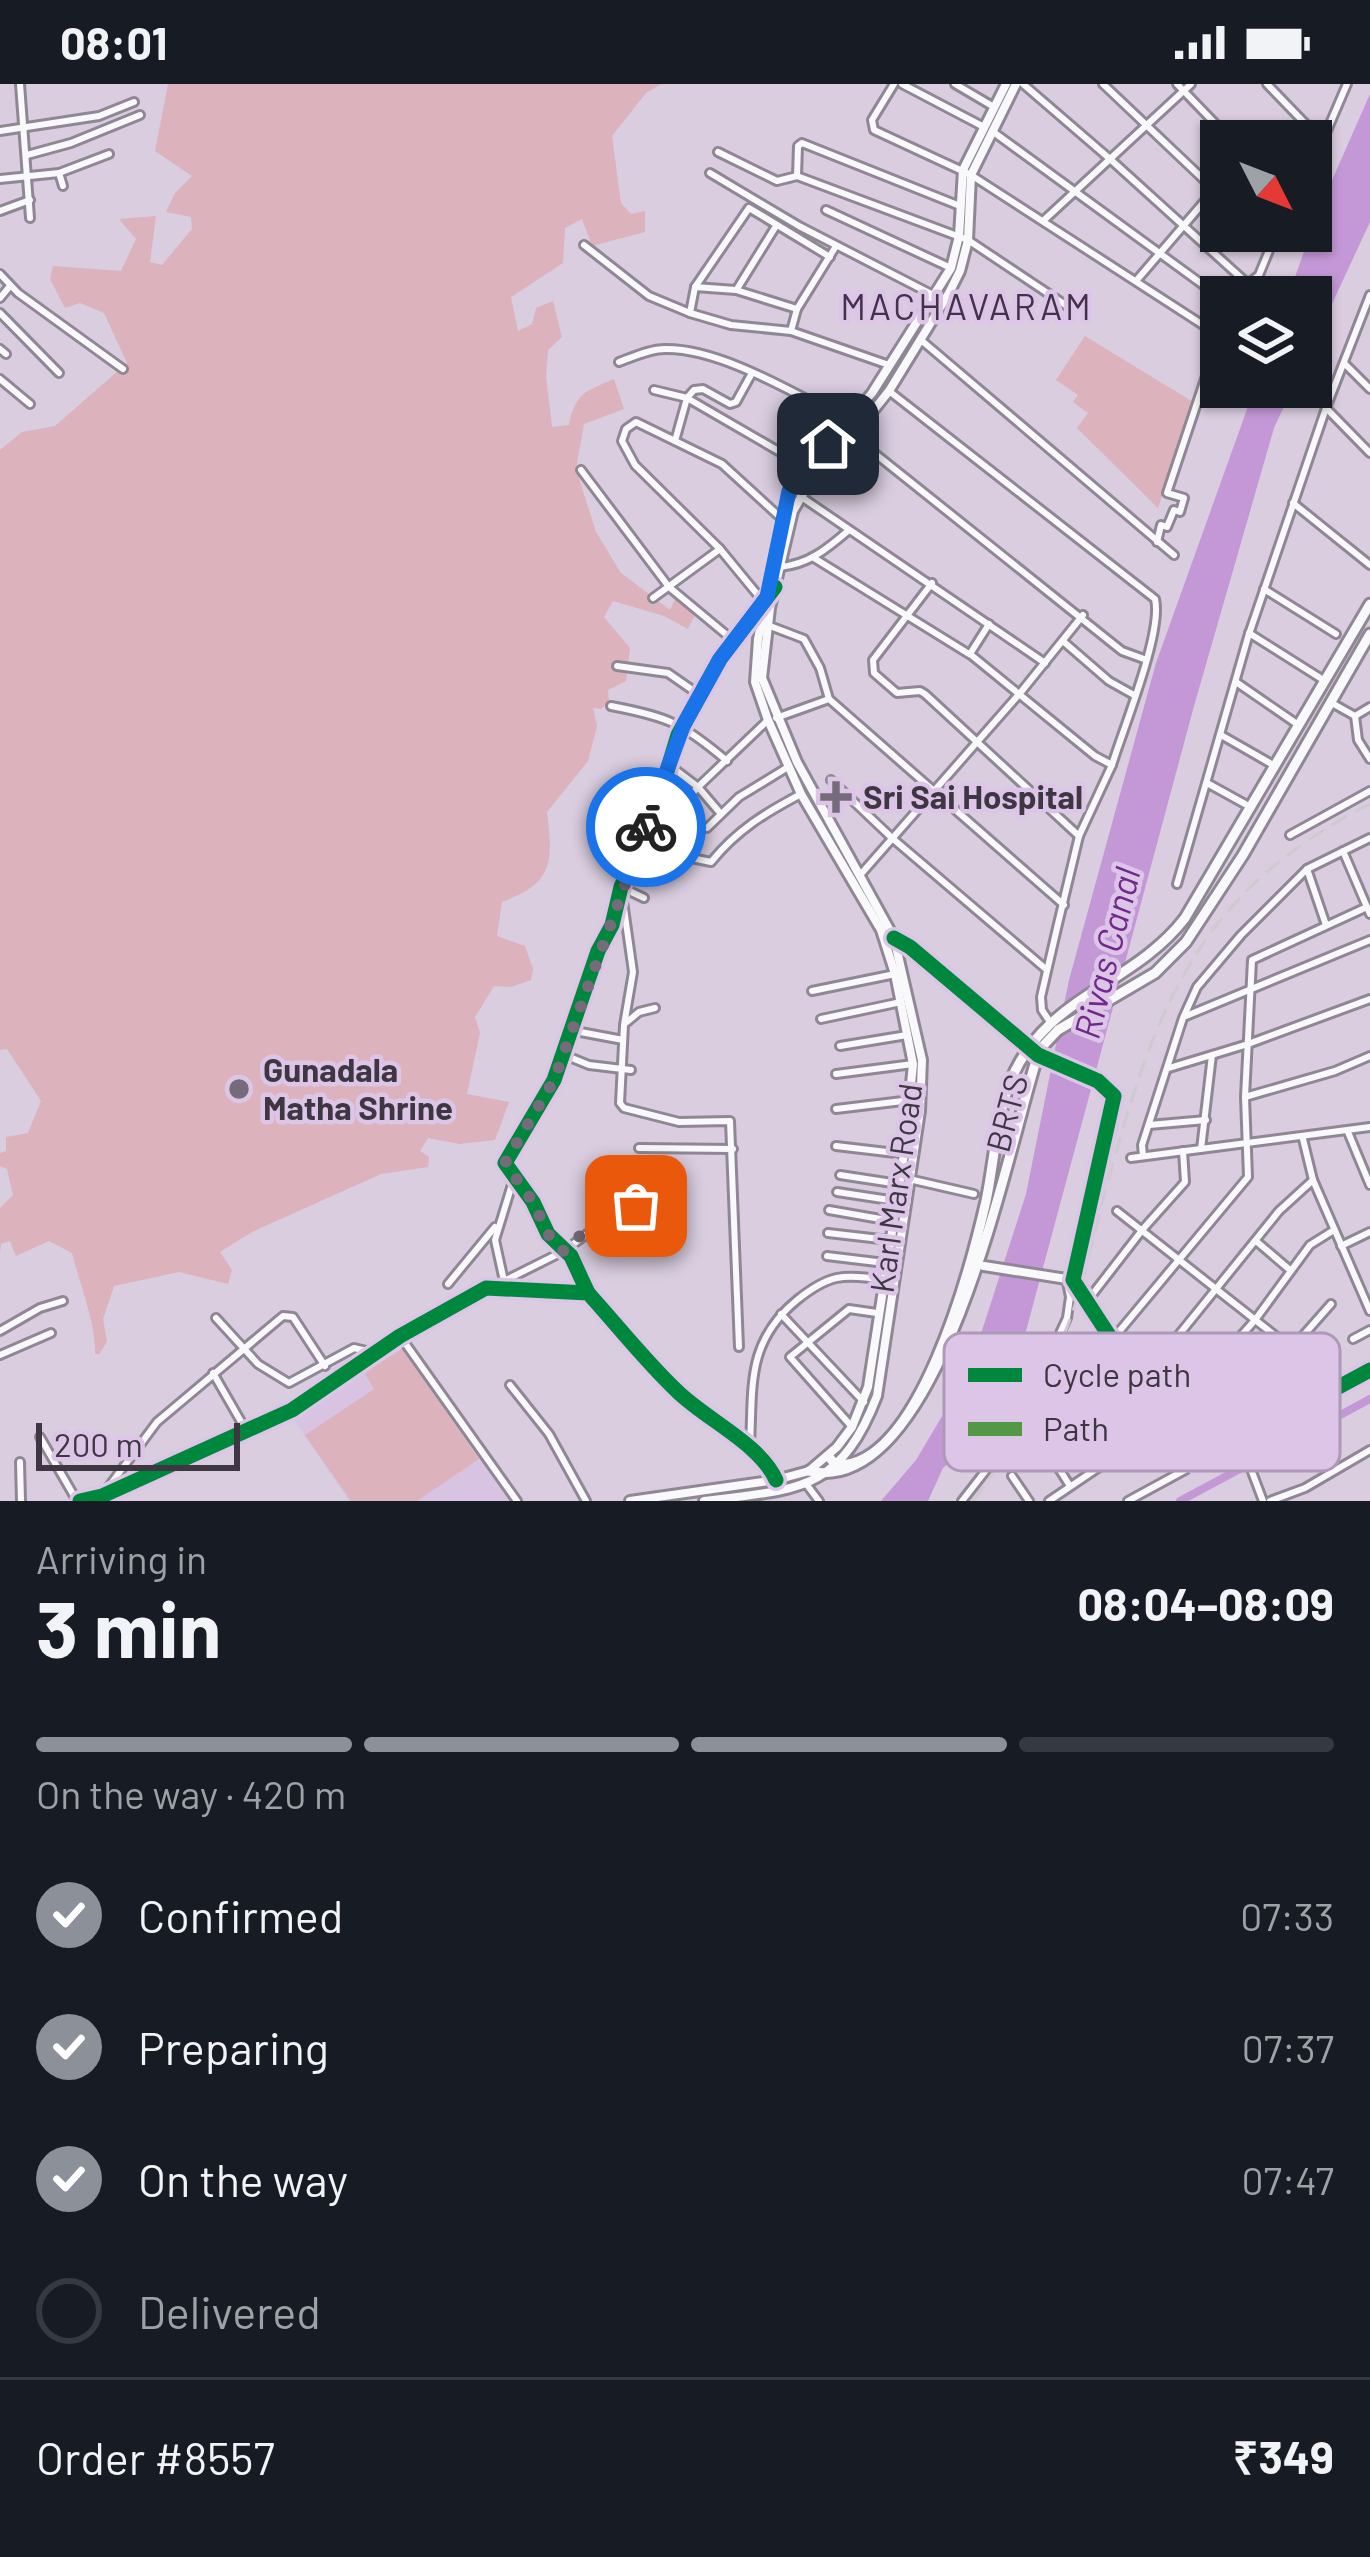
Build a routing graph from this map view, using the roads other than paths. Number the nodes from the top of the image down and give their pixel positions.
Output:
1 (20, 84) edge
2 (898, 84) edge
3 (955, 84) edge
4 (1006, 84) edge
5 (1019, 84) edge
6 (1103, 84) edge
7 (1191, 84) edge
8 (1267, 84) edge
9 (1347, 84) edge
10 (1180, 88) edge
11 (134, 101) dead end
12 (994, 107) junction
13 (140, 115) dead end
14 (1211, 120) edge
15 (1302, 120) edge
16 (1332, 120) edge
17 (1148, 124) junction
18 (25, 129) junction
19 (988, 129) junction
20 (0, 131) edge
21 (718, 152) dead end
22 (109, 154) dead end
23 (27, 155) junction
24 (1110, 159) junction
25 (967, 172) junction
26 (59, 173) junction
27 (710, 173) dead end
28 (1200, 175) edge
29 (797, 176) junction
30 (28, 177) junction
31 (0, 179) edge
32 (63, 185) dead end
33 (1075, 192) junction
34 (30, 200) junction
35 (960, 206) junction
36 (826, 210) dead end
37 (1200, 210) edge
38 (0, 211) edge
39 (30, 218) dead end
40 (1043, 221) junction
41 (776, 226) junction
42 (1184, 226) junction
43 (963, 238) junction
44 (584, 245) dead end
45 (836, 246) junction
46 (1159, 254) junction
47 (830, 257) junction
48 (951, 268) junction
49 (0, 274) edge
50 (1239, 276) edge
51 (1136, 281) junction
52 (1200, 283) edge
53 (10, 286) junction
54 (694, 287) junction
55 (736, 290) junction
56 (1370, 295) edge
57 (935, 296) junction
58 (0, 298) edge
59 (1070, 308) dead end
60 (797, 310) junction
61 (0, 313) edge
62 (690, 313) junction
63 (1367, 317) edge
64 (1200, 322) edge
65 (791, 332) junction
66 (919, 338) junction
67 (620, 362) dead end
68 (1344, 363) junction
69 (889, 364) junction
70 (123, 369) dead end
71 (752, 373) junction
72 (59, 374) dead end
73 (0, 379) edge
74 (1370, 389) edge
75 (654, 390) dead end
76 (889, 391) junction
77 (1200, 396) edge
78 (687, 398) junction
79 (30, 404) dead end
80 (1326, 409) junction
81 (850, 421) junction
82 (853, 436) junction
83 (675, 441) junction
84 (1370, 453) edge
85 (806, 467) junction
86 (581, 470) dead end
87 (800, 496) junction
88 (1293, 503) junction
89 (781, 518) junction
90 (850, 529) junction
91 (1156, 544) junction
92 (720, 549) junction
93 (1174, 555) dead end
94 (814, 558) junction
95 (1370, 565) edge
96 (780, 567) junction
97 (932, 583) junction
98 (669, 586) junction
99 (1264, 590) junction
100 (768, 594) junction
101 (653, 598) dead end
102 (1370, 604) edge
103 (1083, 616) junction
104 (906, 617) junction
105 (989, 624) junction
106 (770, 626) junction
107 (1249, 633) junction
108 (1336, 634) dead end
109 (1370, 634) edge
110 (734, 640) junction
111 (1064, 642) junction
112 (970, 654) junction
113 (1145, 659) junction
114 (1046, 663) junction
115 (617, 666) dead end
116 (1325, 681) junction
117 (1236, 682) junction
118 (1022, 692) junction
119 (1134, 694) junction
120 (701, 695) junction
121 (829, 699) junction
122 (1330, 703) junction
123 (611, 706) dead end
124 (1370, 706) edge
125 (1354, 716) junction
126 (772, 719) junction
127 (684, 724) junction
128 (1300, 726) junction
129 (1221, 735) junction
130 (978, 739) junction
131 (1370, 759) edge
132 (727, 760) junction
133 (669, 765) junction
134 (1112, 765) junction
135 (788, 767) junction
136 (1276, 767) junction
137 (831, 780) dead end
138 (1207, 783) junction
139 (698, 787) junction
140 (933, 789) junction
141 (1370, 791) edge
142 (801, 794) junction
143 (1245, 804) dead end
144 (722, 814) junction
145 (669, 820) dead end
146 (706, 828) dead end
147 (1079, 836) junction
148 (1290, 836) dead end
149 (892, 838) junction
150 (1370, 838) edge
151 (637, 847) junction
152 (1343, 851) junction
153 (1307, 869) junction
154 (861, 874) junction
155 (1177, 884) dead end
156 (621, 887) junction
157 (644, 898) dead end
158 (1064, 904) junction
159 (1368, 910) edge
160 (1326, 925) junction
161 (894, 938) junction
162 (1370, 940) edge
163 (1047, 970) junction
164 (895, 974) junction
165 (1249, 990) junction
166 (812, 991) dead end
167 (1370, 999) edge
168 (901, 1002) junction
169 (655, 1008) dead end
170 (1183, 1018) junction
171 (820, 1019) dead end
172 (624, 1025) junction
173 (1054, 1026) junction
174 (570, 1030) junction
175 (908, 1035) junction
176 (623, 1040) junction
177 (1248, 1044) junction
178 (840, 1046) dead end
179 (562, 1054) junction
180 (1038, 1054) junction
181 (1212, 1055) junction
182 (1370, 1056) edge
183 (913, 1064) junction
184 (620, 1068) junction
185 (1169, 1068) junction
186 (631, 1070) dead end
187 (836, 1074) dead end
188 (1245, 1097) junction
189 (911, 1100) junction
190 (836, 1109) dead end
191 (1205, 1120) junction
192 (1149, 1125) junction
193 (1370, 1127) edge
194 (1348, 1132) junction
195 (1303, 1139) junction
196 (836, 1146) dead end
197 (1249, 1146) junction
198 (639, 1148) dead end
199 (733, 1149) junction
200 (1202, 1149) junction
201 (1183, 1151) junction
202 (904, 1154) junction
203 (1143, 1156) junction
204 (1131, 1158) dead end
205 (840, 1175) dead end
206 (514, 1178) junction
207 (909, 1179) junction
208 (1313, 1180) junction
209 (899, 1184) junction
210 (1370, 1185) edge
211 (837, 1192) dead end
212 (974, 1194) dead end
213 (896, 1201) junction
214 (636, 1206) dead end
215 (829, 1210) dead end
216 (1117, 1211) dead end
217 (892, 1221) junction
218 (497, 1225) junction
219 (1143, 1229) junction
220 (1334, 1231) junction
221 (1370, 1232) edge
222 (828, 1233) dead end
223 (889, 1240) junction
224 (1255, 1240) junction
225 (1341, 1246) junction
226 (563, 1251) junction
227 (826, 1256) dead end
228 (1181, 1260) junction
229 (885, 1263) junction
230 (984, 1266) junction
231 (1290, 1270) junction
232 (1066, 1277) junction
233 (883, 1280) junction
234 (504, 1281) junction
235 (448, 1284) dead end
236 (492, 1288) junction
237 (1216, 1288) junction
238 (588, 1294) junction
239 (1088, 1300) junction
240 (63, 1301) dead end
241 (1331, 1304) dead end
242 (1370, 1311) edge
243 (878, 1313) junction
244 (782, 1314) junction
245 (216, 1318) dead end
246 (1255, 1319) junction
247 (1370, 1330) edge
248 (0, 1331) edge
249 (945, 1333) edge
250 (962, 1333) edge
251 (1060, 1333) edge
252 (1108, 1333) edge
253 (1118, 1333) edge
254 (1180, 1333) edge
255 (1243, 1333) edge
256 (1273, 1333) edge
257 (1308, 1333) edge
258 (51, 1334) dead end
259 (400, 1336) junction
260 (944, 1336) edge
261 (1353, 1339) dead end
262 (806, 1340) junction
263 (739, 1347) dead end
264 (243, 1348) junction
265 (377, 1354) junction
266 (0, 1355) edge
267 (325, 1366) junction
268 (1370, 1370) edge
269 (213, 1373) junction
270 (944, 1377) edge
271 (510, 1385) dead end
272 (1340, 1387) edge
273 (864, 1402) junction
274 (925, 1411) dead end
275 (853, 1426) junction
276 (247, 1432) junction
277 (40, 1437) dead end
278 (750, 1448) junction
279 (1370, 1450) edge
280 (832, 1461) junction
281 (20, 1462) dead end
282 (1340, 1468) edge
283 (809, 1471) junction
284 (985, 1471) edge
285 (1060, 1471) edge
286 (1092, 1471) edge
287 (1185, 1471) edge
288 (1252, 1471) edge
289 (1334, 1471) edge
290 (1012, 1476) dead end
291 (776, 1480) junction
292 (826, 1480) junction
293 (1070, 1486) junction
294 (810, 1488) junction
295 (102, 1496) junction
296 (21, 1501) edge
297 (78, 1501) edge
298 (517, 1501) edge
299 (586, 1501) edge
300 (630, 1501) edge
301 (704, 1501) edge
302 (808, 1501) edge
303 (819, 1501) edge
304 (962, 1501) edge
305 (1029, 1501) edge
306 (1049, 1501) edge
307 (1128, 1501) edge
308 (1267, 1501) edge

1 - 18 street
2 - 19 street
2 - 25 street
3 - 12 street
4 - 12 main road, Karl Marx Road
5 - 19 main road, Karl Marx Road
5 - 24 street
6 - 17 street
7 - 10 street
8 - 15 street
9 - 16 street
10 - 14 street
10 - 17 street
11 - 18 street
12 - 19 main road, Karl Marx Road
13 - 23 street
17 - 24 street
17 - 28 street
18 - 20 street
18 - 23 street
19 - 25 main road, Karl Marx Road
19 - 33 street
21 - 29 street
22 - 26 street
23 - 30 street
24 - 33 street
24 - 42 street
25 - 35 main road, Karl Marx Road
25 - 40 street
25 - 43 main road, Karl Marx Road
26 - 30 street
26 - 32 street
27 - 45 street
29 - 35 street
29 - 43 street
30 - 31 street
30 - 34 street
33 - 40 street
33 - 46 street
34 - 38 street
34 - 39 street
35 - 43 main road, Karl Marx Road
36 - 48 street
37 - 42 street
40 - 51 street
41 - 47 street
41 - 54 street
41 - 55 street
42 - 46 street
42 - 50 street
43 - 48 main road, Karl Marx Road
43 - 59 street
43 - 66 main road, Karl Marx Road
44 - 62 street
45 - 47 street
45 - 57 street
46 - 51 street
46 - 52 street
47 - 60 street
48 - 57 main road, Karl Marx Road
49 - 53 street
51 - 64 street
53 - 58 street
53 - 70 street
54 - 55 street
54 - 62 street
55 - 60 street
56 - 63 street
57 - 69 main road, Karl Marx Road
60 - 65 street
61 - 72 street
62 - 65 street
63 - 68 street
65 - 69 street
66 - 76 main road, Karl Marx Road
66 - 91 street
67 - 71 street
68 - 74 street
68 - 80 street
69 - 81 main road, Karl Marx Road
71 - 78 street
71 - 81 street
73 - 79 street
75 - 78 street
76 - 82 main road, Karl Marx Road
76 - 113 street
77 - 91 street
78 - 83 street
78 - 85 street
80 - 84 street
80 - 88 street
81 - 85 main road, Karl Marx Road
82 - 87 main road, Karl Marx Road
82 - 103 street
83 - 89 street
83 - 92 street
85 - 89 main road, Karl Marx Road
86 - 98 street
87 - 90 street
87 - 96 main road, Karl Marx Road
88 - 95 street
88 - 99 street
89 - 100 main road, Karl Marx Road
90 - 94 street
90 - 97 street
91 - 93 street
92 - 98 street
92 - 100 street
94 - 96 street
94 - 104 street
96 - 100 main road, Karl Marx Road
97 - 104 street
97 - 105 street
98 - 101 street
98 - 110 street
99 - 107 street
99 - 108 street
100 - 106 main road, Karl Marx Road
100 - 110 street
100 - 126 main road, Karl Marx Road
102 - 116 main road, BRTS
103 - 111 street
103 - 113 street
104 - 112 street
104 - 130 street
105 - 112 street
105 - 114 street
106 - 121 street
106 - 126 main road, Karl Marx Road
107 - 116 street
107 - 117 street
109 - 122 main road, BRTS
110 - 120 street
111 - 114 street
111 - 119 street
112 - 118 street
113 - 119 street
114 - 118 street
115 - 120 street
116 - 128 main road, BRTS
117 - 128 street
117 - 129 street
118 - 130 street
118 - 134 street
119 - 134 street
120 - 127 street
121 - 126 street
121 - 140 street
122 - 125 street
122 - 173 main road, BRTS
123 - 127 street
124 - 125 street
125 - 131 street
126 - 132 street
126 - 135 main road, Karl Marx Road
126 - 154 main road, Karl Marx Road
127 - 132 street
127 - 133 street
128 - 136 main road, BRTS
129 - 136 street
129 - 138 street
130 - 140 street
130 - 147 street
132 - 139 street
133 - 139 street
133 - 151 street
134 - 147 street
135 - 142 main road, Karl Marx Road
135 - 144 street
136 - 173 main road, BRTS
137 - 149 street
138 - 143 street
138 - 155 street
139 - 144 street
139 - 145 street
140 - 149 street
140 - 158 street
141 - 148 street
142 - 151 street
142 - 164 main road, Karl Marx Road
144 - 146 street
147 - 158 street
149 - 154 street
149 - 163 street
150 - 152 street
151 - 156 street
152 - 153 street
152 - 159 street
153 - 160 street
153 - 170 street
154 - 161 main road, Karl Marx Road
156 - 157 street
156 - 172 street
156 - 174 street
158 - 163 street
159 - 160 street
160 - 165 street
161 - 180 main road
161 - 207 main road, Karl Marx Road
162 - 165 street
163 - 173 street
164 - 166 street
164 - 168 main road, Karl Marx Road
165 - 170 street
165 - 177 street
167 - 177 street
168 - 171 street
168 - 175 main road, Karl Marx Road
169 - 172 street
170 - 185 street
172 - 176 street
173 - 180 main road, BRTS
174 - 176 street
174 - 179 street
175 - 178 street
175 - 183 main road, Karl Marx Road
176 - 184 street
177 - 181 street
177 - 188 street
179 - 184 street
179 - 206 street
180 - 230 main road, BRTS
180 - 232 main road
180 - 249 main road, BRTS
181 - 185 street
181 - 191 street
182 - 188 street
183 - 187 street
183 - 189 main road, Karl Marx Road
184 - 186 street
184 - 199 street
185 - 192 street
188 - 197 street
189 - 190 street
189 - 202 main road, Karl Marx Road
191 - 192 street
191 - 200 street
192 - 203 street
193 - 194 street
194 - 195 street
194 - 210 street
195 - 197 street
195 - 208 street
196 - 202 street
197 - 200 street
197 - 228 street
198 - 199 street
199 - 263 street
200 - 201 street
201 - 203 street
201 - 219 street
202 - 209 main road, Karl Marx Road
203 - 204 street
205 - 209 street
206 - 218 street
206 - 226 street
207 - 212 street
207 - 280 main road, Karl Marx Road
208 - 220 street
208 - 224 street
209 - 213 main road, Karl Marx Road
211 - 213 street
213 - 217 main road, Karl Marx Road
214 - 226 street
215 - 217 street
216 - 219 street
217 - 223 main road, Karl Marx Road
218 - 234 street
218 - 235 street
219 - 228 street
219 - 239 street
220 - 225 street
220 - 231 street
221 - 225 street
222 - 223 street
223 - 229 main road, Karl Marx Road
224 - 231 street
224 - 237 street
225 - 242 street
226 - 234 street
226 - 238 street
227 - 229 street
228 - 237 street
228 - 253 street
229 - 233 main road, Karl Marx Road
230 - 232 main road
230 - 250 main road, BRTS
231 - 246 street
232 - 239 main road
232 - 251 street
233 - 243 main road, Karl Marx Road
233 - 244 street
234 - 236 street
236 - 238 main road
236 - 259 main road
237 - 246 street
237 - 254 street
238 - 278 main road
239 - 252 main road
240 - 248 street
241 - 257 street
243 - 262 street
243 - 273 main road, Karl Marx Road
244 - 262 street
244 - 278 street
245 - 264 street
246 - 255 street
246 - 256 street
247 - 261 street
258 - 266 street
259 - 265 main road
259 - 298 street
260 - 280 main road, BRTS
262 - 273 street
262 - 275 street
264 - 267 street
264 - 267 street
264 - 269 street
265 - 267 street
265 - 276 main road
268 - 272 main road
269 - 276 street
269 - 295 street
270 - 274 main road, BRTS
271 - 299 street
273 - 275 main road, Karl Marx Road
275 - 280 main road, Karl Marx Road
276 - 295 main road
277 - 297 street
278 - 291 main road
279 - 282 street
280 - 283 main road, Karl Marx Road
280 - 292 main road, Karl Marx Road
281 - 296 street
283 - 291 main road, Karl Marx Road
283 - 292 main road
284 - 304 street
285 - 293 street
286 - 293 street
287 - 307 street
288 - 308 street
289 - 308 street
290 - 305 street
291 - 300 main road, Karl Marx Road
292 - 294 main road, Karl Marx Road
293 - 306 street
294 - 301 main road, Karl Marx Road
294 - 302 street
294 - 303 street
295 - 297 main road

